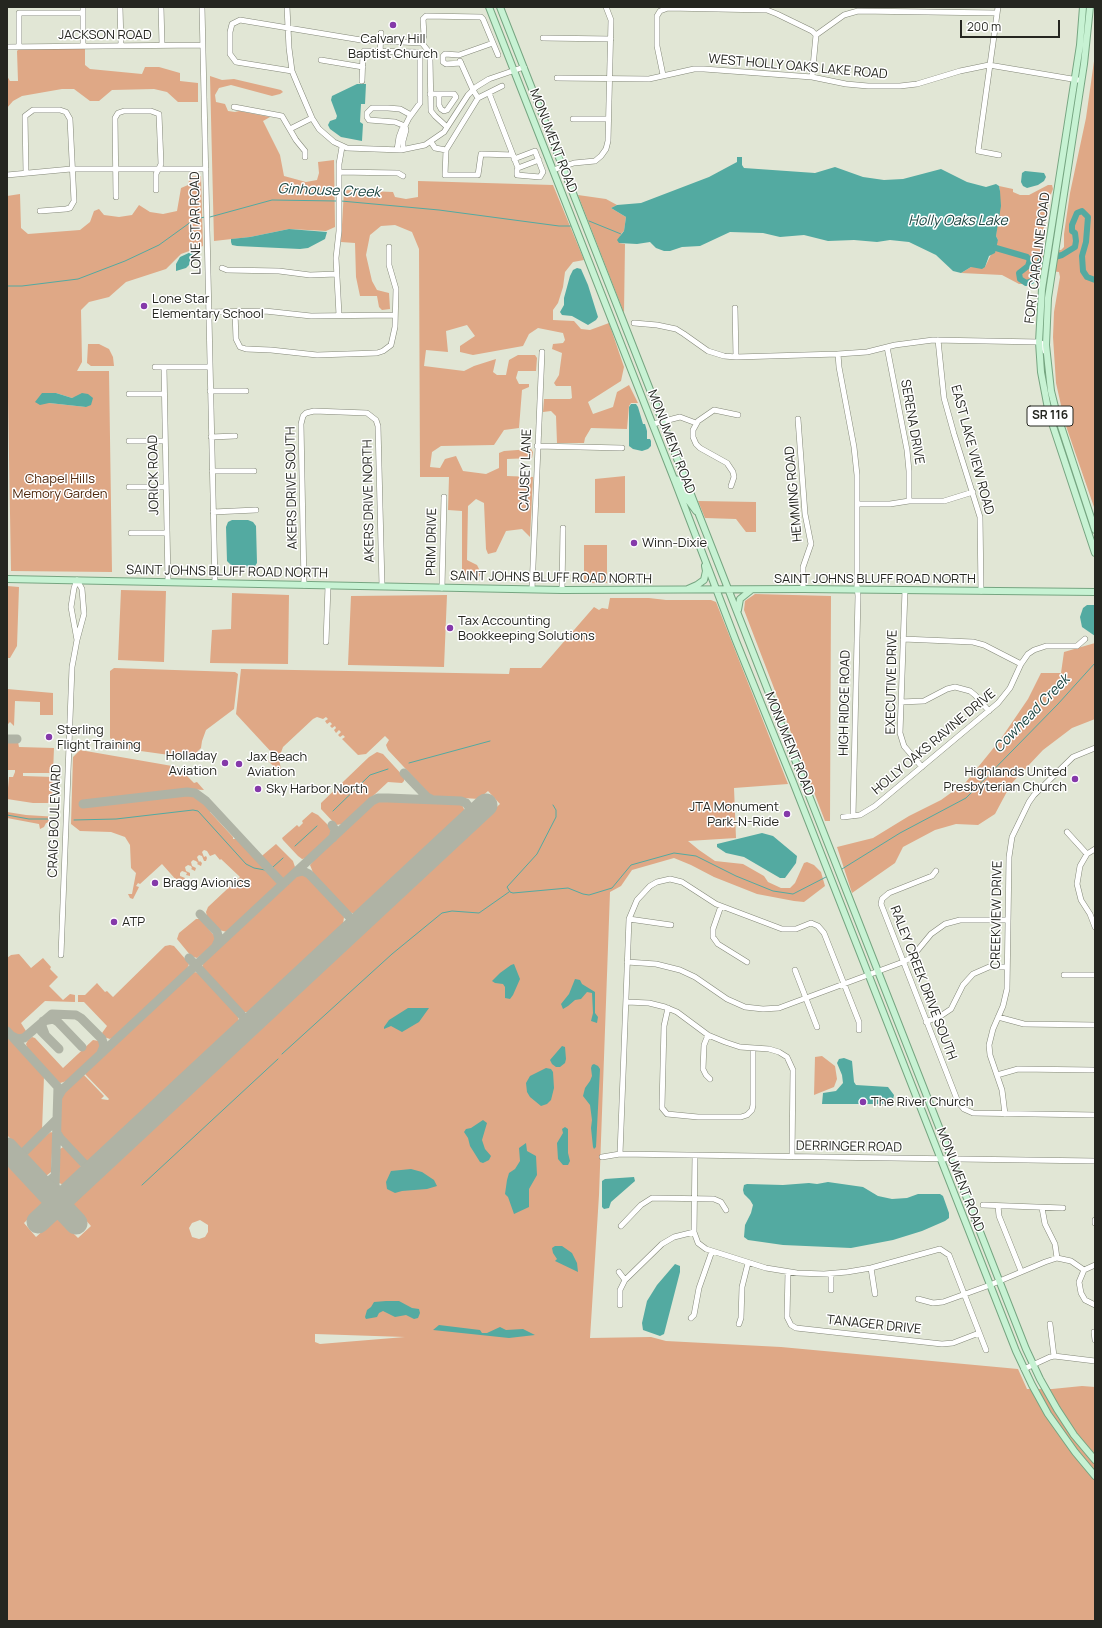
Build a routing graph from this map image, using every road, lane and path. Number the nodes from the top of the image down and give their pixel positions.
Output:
1 (120, 7) edge
2 (161, 7) edge
3 (202, 7) edge
4 (287, 7) edge
5 (489, 7) edge
6 (500, 7) edge
7 (606, 7) edge
8 (1083, 7) edge
9 (1090, 7) edge
10 (83, 10) edge
11 (998, 10) edge
12 (287, 28) junction
13 (381, 33) dead end
14 (816, 35) junction
15 (543, 38) dead end
16 (611, 39) junction
17 (380, 42) junction
18 (422, 43) junction
19 (493, 43) junction
20 (162, 45) junction
21 (202, 45) junction
22 (83, 46) junction
23 (121, 46) junction
24 (7, 47) edge
25 (19, 47) junction
26 (380, 52) junction
27 (459, 55) junction
28 (498, 55) dead end
29 (320, 60) dead end
30 (461, 63) junction
31 (989, 65) junction
32 (524, 66) junction
33 (363, 67) junction
34 (292, 70) junction
35 (514, 70) junction
36 (663, 75) junction
37 (812, 77) junction
38 (557, 78) dead end
39 (610, 78) junction
40 (1075, 79) junction
41 (1082, 80) junction
42 (362, 81) dead end
43 (502, 86) dead end
44 (473, 90) junction
45 (489, 93) junction
46 (430, 94) junction
47 (439, 97) dead end
48 (478, 98) junction
49 (234, 107) dead end
50 (411, 115) junction
51 (312, 118) junction
52 (573, 119) dead end
53 (608, 119) junction
54 (405, 126) junction
55 (447, 127) junction
56 (290, 129) junction
57 (402, 136) junction
58 (431, 142) junction
59 (342, 147) junction
60 (397, 150) junction
61 (403, 150) junction
62 (446, 150) junction
63 (999, 155) dead end
64 (305, 157) dead end
65 (514, 157) junction
66 (539, 160) junction
67 (563, 167) junction
68 (159, 168) junction
69 (518, 168) junction
70 (71, 169) junction
71 (116, 169) junction
72 (206, 169) junction
73 (553, 170) junction
74 (339, 172) junction
75 (26, 173) junction
76 (7, 175) edge
77 (403, 176) dead end
78 (156, 190) dead end
79 (116, 197) dead end
80 (40, 211) dead end
81 (389, 247) dead end
82 (222, 268) dead end
83 (337, 274) junction
84 (735, 308) dead end
85 (209, 312) junction
86 (235, 312) junction
87 (339, 315) junction
88 (395, 315) junction
89 (634, 323) dead end
90 (938, 340) junction
91 (1039, 342) junction
92 (887, 347) junction
93 (542, 352) dead end
94 (838, 354) junction
95 (736, 357) junction
96 (1047, 357) junction
97 (155, 367) dead end
98 (210, 367) junction
99 (164, 368) junction
100 (210, 391) junction
101 (246, 391) dead end
102 (129, 394) dead end
103 (164, 394) junction
104 (738, 415) dead end
105 (374, 417) joint
106 (798, 419) dead end
107 (662, 421) junction
108 (696, 423) junction
109 (652, 424) junction
110 (235, 436) dead end
111 (211, 437) junction
112 (129, 441) dead end
113 (165, 441) junction
114 (537, 446) junction
115 (622, 448) dead end
116 (677, 458) junction
117 (212, 471) junction
118 (254, 471) dead end
119 (674, 479) junction
120 (731, 486) dead end
121 (129, 487) dead end
122 (166, 487) junction
123 (973, 492) junction
124 (444, 497) dead end
125 (909, 500) junction
126 (857, 504) junction
127 (256, 510) dead end
128 (213, 512) junction
129 (700, 515) junction
130 (563, 528) dead end
131 (1095, 530) edge
132 (131, 533) dead end
133 (167, 533) junction
134 (1095, 553) edge
135 (705, 560) junction
136 (7, 579) edge
137 (77, 580) junction
138 (168, 582) junction
139 (215, 583) junction
140 (304, 585) junction
141 (328, 586) junction
142 (382, 586) junction
143 (1095, 586) edge
144 (442, 588) junction
145 (532, 589) junction
146 (803, 589) junction
147 (562, 590) junction
148 (686, 590) junction
149 (717, 590) junction
150 (729, 590) junction
151 (752, 590) junction
152 (857, 590) junction
153 (905, 590) junction
154 (981, 591) junction
155 (1082, 592) junction
156 (1095, 592) edge
157 (738, 611) junction
158 (903, 639) junction
159 (1085, 639) dead end
160 (77, 640) junction
161 (326, 642) dead end
162 (1021, 664) junction
163 (901, 702) junction
164 (989, 710) junction
165 (1095, 748) edge
166 (922, 767) junction
167 (802, 778) junction
168 (793, 782) junction
169 (853, 816) junction
170 (843, 817) dead end
171 (1067, 832) dead end
172 (1095, 849) edge
173 (1087, 854) junction
174 (936, 872) dead end
175 (721, 906) junction
176 (629, 919) junction
177 (1008, 920) junction
178 (671, 925) dead end
179 (1095, 927) edge
180 (61, 955) dead end
181 (627, 962) junction
182 (747, 962) dead end
183 (903, 962) junction
184 (1007, 967) junction
185 (795, 970) dead end
186 (878, 971) junction
187 (868, 975) junction
188 (1064, 975) dead end
189 (1095, 975) edge
190 (844, 984) junction
191 (806, 999) junction
192 (627, 1002) junction
193 (668, 1008) junction
194 (998, 1017) junction
195 (926, 1022) junction
196 (1095, 1025) edge
197 (817, 1027) dead end
198 (859, 1030) dead end
199 (708, 1035) junction
200 (753, 1048) junction
201 (1093, 1070) dead end
202 (997, 1074) junction
203 (710, 1079) dead end
204 (1005, 1114) junction
205 (1095, 1115) edge
206 (620, 1154) junction
207 (695, 1156) junction
208 (602, 1157) dead end
209 (792, 1158) junction
210 (940, 1159) junction
211 (952, 1159) junction
212 (1095, 1161) edge
213 (694, 1198) junction
214 (983, 1205) dead end
215 (998, 1206) junction
216 (1042, 1208) junction
217 (1063, 1208) dead end
218 (726, 1210) dead end
219 (621, 1226) dead end
220 (694, 1232) junction
221 (712, 1251) junction
222 (1057, 1258) junction
223 (748, 1263) junction
224 (1095, 1265) edge
225 (871, 1268) junction
226 (1084, 1270) junction
227 (1021, 1271) junction
228 (618, 1272) dead end
229 (788, 1272) junction
230 (831, 1274) junction
231 (625, 1280) junction
232 (999, 1281) junction
233 (990, 1285) junction
234 (831, 1290) dead end
235 (875, 1294) dead end
236 (964, 1294) junction
237 (918, 1299) dead end
238 (620, 1305) dead end
239 (1095, 1305) edge
240 (691, 1318) dead end
241 (739, 1324) dead end
242 (1050, 1324) dead end
243 (1094, 1332) dead end
244 (979, 1333) junction
245 (1095, 1340) edge
246 (986, 1350) dead end
247 (1054, 1356) junction
248 (1095, 1361) edge
249 (1033, 1365) junction
250 (1024, 1369) junction
251 (1095, 1460) edge
252 (1095, 1476) edge

1 - 23 street
2 - 20 street
3 - 21 street, LONE STAR ROAD
4 - 12 street
5 - 35 main road, MONUMENT ROAD
6 - 32 main road, MONUMENT ROAD
7 - 16 street
8 - 40 main road, FORT CAROLINE ROAD / SR 116
9 - 41 main road, FORT CAROLINE ROAD / SR 116
10 - 22 street
10 - 25 street
11 - 14 street
11 - 31 street
12 - 17 street
12 - 34 street
12 - 34 street
13 - 17 street
14 - 36 street
14 - 37 street
15 - 16 street
16 - 39 street
17 - 18 street
17 - 26 street
18 - 19 street
18 - 46 street
19 - 27 street
19 - 28 street
20 - 21 street, JACKSON ROAD
20 - 23 street, JACKSON ROAD
21 - 72 street, LONE STAR ROAD
22 - 23 street, JACKSON ROAD
22 - 25 street, JACKSON ROAD
24 - 25 street, JACKSON ROAD
26 - 33 street
26 - 50 street
27 - 30 street
27 - 30 street
29 - 33 street
30 - 44 street
31 - 37 street, WEST HOLLY OAKS LAKE ROAD
31 - 40 street, WEST HOLLY OAKS LAKE ROAD
31 - 63 street
32 - 35 street
32 - 67 main road, MONUMENT ROAD
33 - 42 street
34 - 51 street
35 - 44 street
35 - 73 main road, MONUMENT ROAD
36 - 37 street, WEST HOLLY OAKS LAKE ROAD
36 - 39 street, WEST HOLLY OAKS LAKE ROAD
38 - 39 street, WEST HOLLY OAKS LAKE ROAD
39 - 53 street
40 - 41 street, WEST HOLLY OAKS LAKE ROAD
40 - 91 main road, FORT CAROLINE ROAD / SR 116
41 - 96 main road, FORT CAROLINE ROAD / SR 116
43 - 45 street
44 - 48 street
44 - 55 street
45 - 48 street
45 - 65 street
46 - 47 street
46 - 55 street
48 - 62 street
49 - 56 street
50 - 54 street
50 - 54 street
51 - 56 street
51 - 59 street
52 - 53 street
53 - 67 street
54 - 57 street
55 - 58 street
56 - 64 street
57 - 60 street
57 - 61 street
58 - 61 street
58 - 62 street
59 - 60 street
59 - 74 street
60 - 61 street
62 - 65 street
65 - 66 street
65 - 69 street
66 - 69 street
66 - 69 street
67 - 73 street
67 - 107 main road, MONUMENT ROAD
68 - 71 street
68 - 71 street
68 - 72 street
68 - 78 street
70 - 71 street
70 - 75 street
70 - 75 street
70 - 80 street
71 - 79 street
72 - 85 street, LONE STAR ROAD
73 - 109 main road, MONUMENT ROAD
74 - 77 street
74 - 83 street
75 - 76 street
81 - 88 street
82 - 83 street
83 - 87 street
84 - 95 street
85 - 86 street
85 - 98 street, LONE STAR ROAD
86 - 87 street
86 - 88 street
87 - 88 street
89 - 95 street
90 - 91 street
90 - 92 street
90 - 123 street, EAST LAKE VIEW ROAD
91 - 96 street
91 - 134 main road, FORT CAROLINE ROAD / SR 116
92 - 94 street
92 - 125 street, SERENA DRIVE
93 - 114 street, CAUSEY LANE
94 - 95 street
94 - 126 street, HIGH RIDGE ROAD
96 - 131 main road, FORT CAROLINE ROAD / SR 116
97 - 99 street
98 - 99 street
98 - 100 street, LONE STAR ROAD
99 - 103 street, JORICK ROAD
100 - 101 street
100 - 111 street, LONE STAR ROAD
102 - 103 street
103 - 113 street, JORICK ROAD
104 - 108 street
105 - 140 street, AKERS DRIVE SOUTH
105 - 142 street, AKERS DRIVE NORTH
106 - 146 street, HEMMING ROAD
107 - 108 street
107 - 109 street
107 - 116 main road, MONUMENT ROAD
108 - 120 street
109 - 119 main road, MONUMENT ROAD
110 - 111 street
111 - 117 street, LONE STAR ROAD
112 - 113 street
113 - 122 street, JORICK ROAD
114 - 115 street
114 - 145 street, CAUSEY LANE
116 - 119 main road
116 - 129 main road, MONUMENT ROAD
117 - 118 street
117 - 128 street, LONE STAR ROAD
119 - 129 main road
119 - 135 main road, MONUMENT ROAD
121 - 122 street
122 - 133 street, JORICK ROAD
123 - 125 street
123 - 154 street, EAST LAKE VIEW ROAD
124 - 144 street, PRIM DRIVE
125 - 126 street
126 - 152 street, HIGH RIDGE ROAD
127 - 128 street
128 - 139 street, LONE STAR ROAD
129 - 150 main road, MONUMENT ROAD
130 - 147 street
132 - 133 street
133 - 138 street, JORICK ROAD
135 - 148 main road
135 - 149 main road, MONUMENT ROAD
136 - 137 main road, SAINT JOHNS BLUFF ROAD NORTH
137 - 138 main road, SAINT JOHNS BLUFF ROAD NORTH
137 - 160 street, CRAIG BOULEVARD
137 - 160 street, CRAIG BOULEVARD
138 - 139 main road, SAINT JOHNS BLUFF ROAD NORTH
139 - 140 main road, SAINT JOHNS BLUFF ROAD NORTH
140 - 141 main road, SAINT JOHNS BLUFF ROAD NORTH
141 - 142 main road, SAINT JOHNS BLUFF ROAD NORTH
141 - 161 street
142 - 144 main road, SAINT JOHNS BLUFF ROAD NORTH
143 - 155 main road
144 - 145 main road, SAINT JOHNS BLUFF ROAD NORTH
145 - 147 main road, SAINT JOHNS BLUFF ROAD NORTH
146 - 151 main road, SAINT JOHNS BLUFF ROAD NORTH
146 - 152 main road, SAINT JOHNS BLUFF ROAD NORTH
147 - 148 main road, SAINT JOHNS BLUFF ROAD NORTH
148 - 149 main road, SAINT JOHNS BLUFF ROAD NORTH
149 - 150 main road, SAINT JOHNS BLUFF ROAD NORTH
149 - 168 main road, MONUMENT ROAD
150 - 151 main road, SAINT JOHNS BLUFF ROAD NORTH
150 - 157 main road, MONUMENT ROAD
151 - 157 main road
152 - 153 main road, SAINT JOHNS BLUFF ROAD NORTH
152 - 169 street, HIGH RIDGE ROAD
153 - 154 main road, SAINT JOHNS BLUFF ROAD NORTH
153 - 158 street, EXECUTIVE DRIVE
154 - 155 main road, SAINT JOHNS BLUFF ROAD NORTH
155 - 156 main road, SAINT JOHNS BLUFF ROAD NORTH
157 - 167 main road, MONUMENT ROAD
158 - 162 street
158 - 163 street, EXECUTIVE DRIVE
159 - 162 street, HOLLY OAKS RAVINE DRIVE
160 - 180 street, CRAIG BOULEVARD
162 - 164 street, HOLLY OAKS RAVINE DRIVE
163 - 164 street
163 - 166 street, EXECUTIVE DRIVE
164 - 166 street, HOLLY OAKS RAVINE DRIVE
165 - 177 street, CREEKVIEW DRIVE
166 - 169 street, HOLLY OAKS RAVINE DRIVE
167 - 168 main road
167 - 186 main road, MONUMENT ROAD
168 - 187 main road, MONUMENT ROAD
169 - 170 street, HOLLY OAKS RAVINE DRIVE
171 - 173 street
172 - 173 street
173 - 179 street
174 - 183 street, RALEY CREEK DRIVE SOUTH
175 - 176 street
175 - 182 street
175 - 190 street
176 - 178 street
176 - 181 street
177 - 183 street
177 - 184 street, CREEKVIEW DRIVE
181 - 191 street
181 - 192 street
183 - 186 street
183 - 195 street, RALEY CREEK DRIVE SOUTH
184 - 194 street, CREEKVIEW DRIVE
184 - 195 street
185 - 191 street
186 - 187 street
186 - 211 main road, MONUMENT ROAD
187 - 190 street
187 - 210 main road, MONUMENT ROAD
188 - 189 street
190 - 191 street
190 - 198 street
191 - 197 street
192 - 193 street
192 - 206 street
193 - 199 street
193 - 200 street
194 - 196 street
194 - 202 street, CREEKVIEW DRIVE
195 - 204 street, RALEY CREEK DRIVE SOUTH
199 - 200 street
199 - 203 street
200 - 209 street
201 - 202 street
202 - 204 street, CREEKVIEW DRIVE
204 - 205 street
206 - 207 street, DERRINGER ROAD
206 - 208 street, DERRINGER ROAD
207 - 209 street, DERRINGER ROAD
207 - 213 street
209 - 210 street, DERRINGER ROAD
210 - 211 street, DERRINGER ROAD
210 - 233 main road, MONUMENT ROAD
211 - 212 street, DERRINGER ROAD
211 - 232 main road, MONUMENT ROAD
213 - 218 street
213 - 219 street
213 - 220 street
214 - 215 street
215 - 216 street
215 - 227 street
216 - 217 street
216 - 222 street
220 - 221 street
220 - 231 street
221 - 223 street
221 - 240 street
222 - 226 street
222 - 227 street
223 - 229 street
223 - 241 street
224 - 226 street
225 - 230 street
225 - 235 street
225 - 236 street
226 - 239 street
227 - 232 street
228 - 231 street
229 - 230 street
229 - 244 street, TANAGER DRIVE
230 - 234 street
231 - 238 street
232 - 233 street
232 - 249 main road, MONUMENT ROAD
233 - 236 street
233 - 250 main road, MONUMENT ROAD
236 - 237 street
236 - 244 street
242 - 247 street
243 - 245 street
244 - 246 street
247 - 248 street
247 - 249 street
249 - 250 street
249 - 251 main road, MONUMENT ROAD
250 - 252 main road, MONUMENT ROAD

